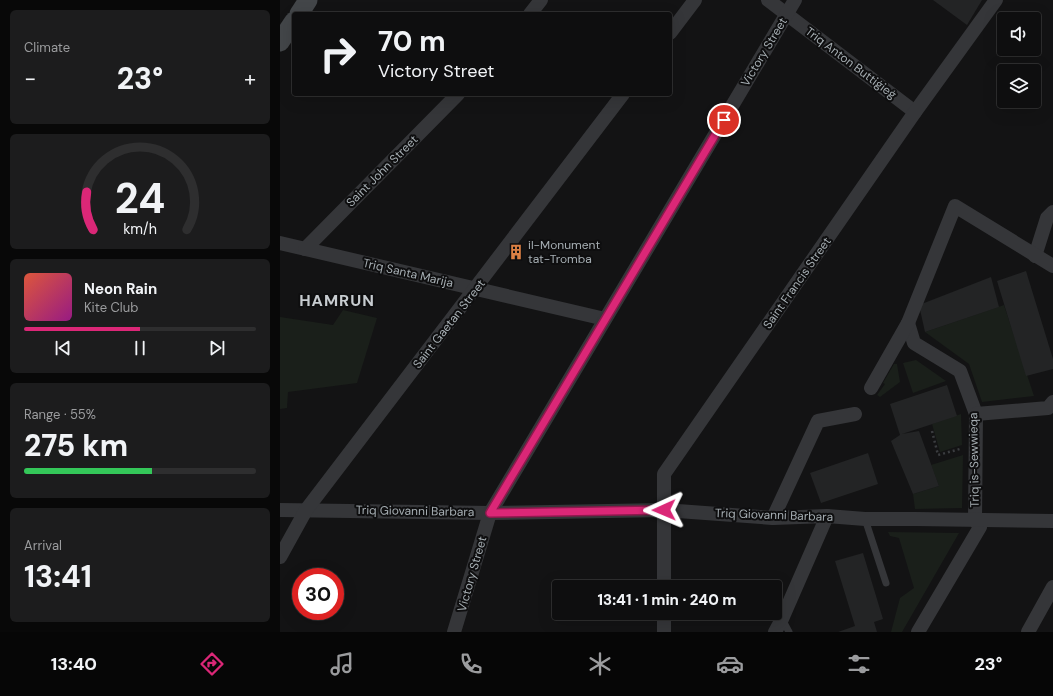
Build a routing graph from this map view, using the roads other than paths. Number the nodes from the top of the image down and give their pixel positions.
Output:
1 (308, 0) edge
2 (541, 0) edge
3 (695, 0) edge
4 (768, 0) edge
5 (795, 0) edge
6 (996, 0) edge
7 (300, 12) edge
8 (532, 12) edge
9 (787, 14) junction
10 (292, 24) edge
11 (672, 30) edge
12 (280, 42) edge
13 (456, 96) edge
14 (622, 96) edge
15 (915, 112) junction
16 (1053, 212) edge
17 (280, 243) edge
18 (305, 249) junction
19 (1035, 256) junction
20 (1053, 266) edge
21 (476, 289) junction
22 (606, 319) junction
23 (908, 323) junction
24 (871, 388) dead end
25 (1053, 402) edge
26 (855, 414) dead end
27 (976, 414) junction
28 (280, 510) edge
29 (306, 510) junction
30 (664, 510) junction
31 (490, 513) junction
32 (827, 516) junction
33 (773, 518) junction
34 (865, 519) junction
35 (975, 520) junction
36 (1053, 521) edge
37 (280, 557) edge
38 (664, 580) edge
39 (886, 583) dead end
40 (1053, 587) edge
41 (782, 618) joint
42 (664, 620) edge
43 (781, 620) edge
44 (453, 632) edge
45 (664, 632) edge
46 (775, 632) edge
47 (789, 632) edge
48 (918, 632) edge
49 (1028, 632) edge

1 - 7 main road
2 - 8 street
3 - 11 street
4 - 9 street, Triq Anton Buttiġieġ
5 - 9 street, Victory Street
6 - 15 street, Saint Francis Street
9 - 15 street, Triq Anton Buttiġieġ
9 - 22 street, Victory Street
10 - 12 main road
13 - 18 street, Saint John Street
14 - 21 street, Saint Gaetan Street
15 - 30 street, Saint Francis Street
16 - 19 street
17 - 18 street, Triq Santa Marija
18 - 21 street, Triq Santa Marija
19 - 20 street
19 - 23 street
21 - 22 street, Triq Santa Marija
21 - 29 street, Saint Gaetan Street
22 - 31 street, Victory Street
23 - 24 street
23 - 27 street, Triq is-Sewwieqa
25 - 27 street
26 - 33 street
27 - 35 street, Triq is-Sewwieqa
28 - 29 street, Triq Giovanni Barbara
29 - 31 street, Triq Giovanni Barbara
29 - 37 street, Saint Gaetan Street
30 - 31 street, Triq Giovanni Barbara
30 - 33 street, Triq Giovanni Barbara
30 - 38 street, Saint Francis Street
31 - 44 street, Victory Street
32 - 33 street, Triq Giovanni Barbara
32 - 34 street, Triq Giovanni Barbara
32 - 41 street
34 - 35 street, Triq Giovanni Barbara
34 - 39 lane
35 - 36 street, Triq Giovanni Barbara
35 - 48 street, Triq is-Sewwieqa
40 - 49 street
41 - 47 lane
42 - 45 street
43 - 46 street

